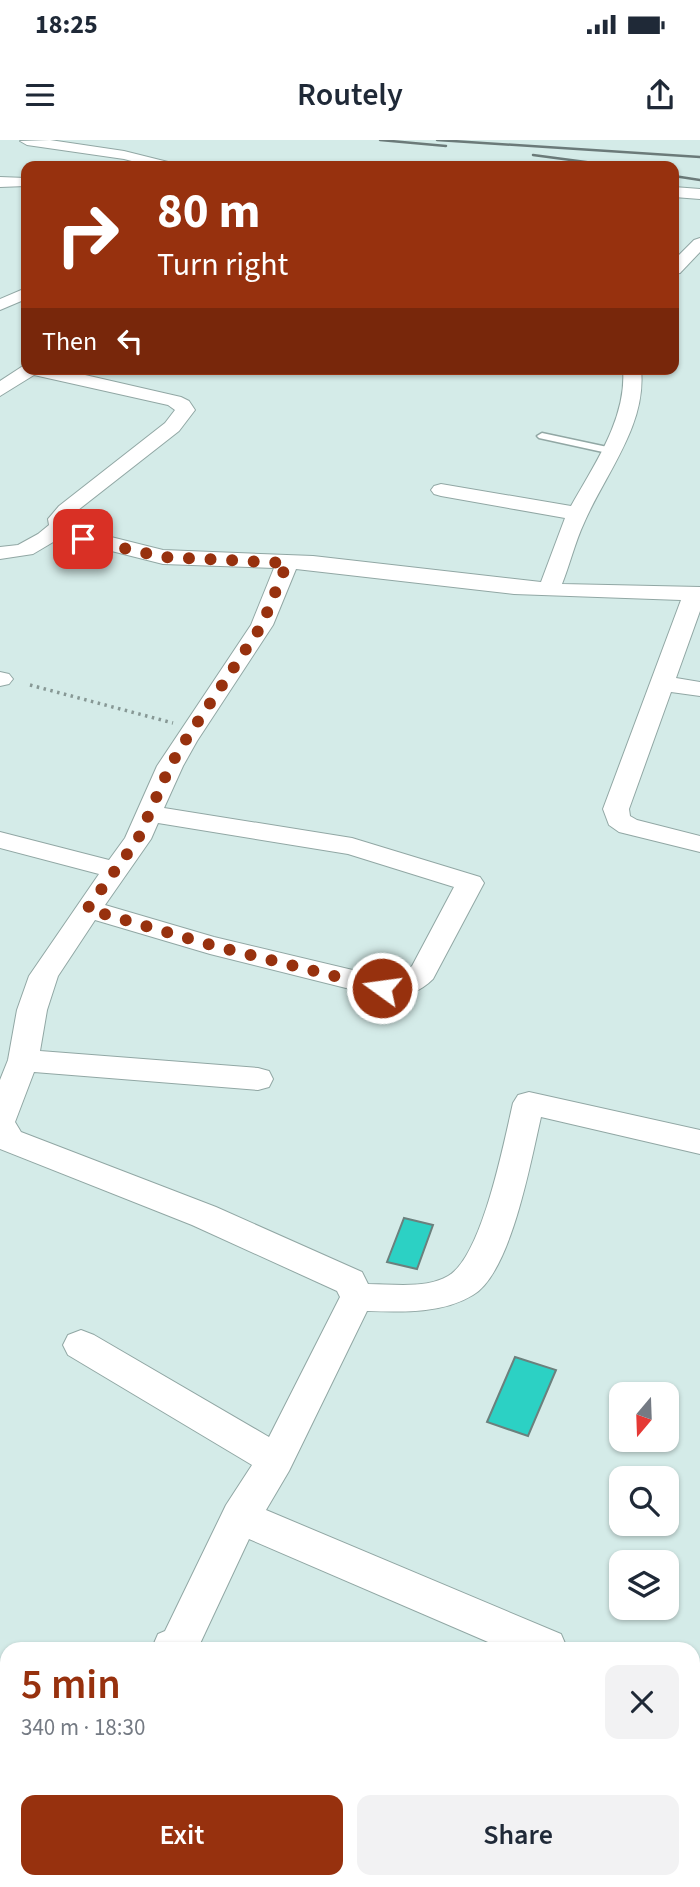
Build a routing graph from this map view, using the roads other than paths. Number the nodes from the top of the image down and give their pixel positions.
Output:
1 (27, 141) edge
2 (147, 161) edge
3 (0, 182) edge
4 (21, 182) edge
5 (679, 192) edge
6 (700, 194) edge
7 (679, 244) edge
8 (698, 246) edge
9 (679, 264) edge
10 (21, 295) edge
11 (0, 304) edge
12 (0, 362) edge
13 (21, 367) edge
14 (21, 375) edge
15 (57, 375) edge
16 (633, 375) edge
17 (0, 390) edge
18 (542, 436) dead end
19 (612, 450) junction
20 (441, 489) dead end
21 (578, 514) junction
22 (60, 527) junction
23 (0, 554) edge
24 (287, 563) junction
25 (549, 589) junction
26 (697, 594) edge
27 (663, 683) junction
28 (700, 689) edge
29 (150, 814) junction
30 (0, 840) edge
31 (700, 845) edge
32 (117, 870) junction
33 (87, 909) junction
34 (23, 1060) junction
35 (258, 1079) dead end
36 (0, 1122) edge
37 (700, 1142) edge
38 (357, 1297) junction
39 (81, 1345) dead end
40 (275, 1460) junction
41 (240, 1517) junction
42 (181, 1642) edge
43 (533, 1642) edge

1 - 2 street
3 - 4 street
5 - 6 street
7 - 8 street
8 - 9 street
10 - 11 street
12 - 13 street
14 - 17 street
15 - 22 street
16 - 19 street
18 - 19 lane
19 - 21 street
20 - 21 street
21 - 25 street
22 - 23 street
22 - 24 street
24 - 25 street
24 - 29 street
25 - 26 street
26 - 27 street
27 - 28 street
27 - 31 street
29 - 32 street
29 - 33 street
30 - 32 street
32 - 33 street
33 - 34 street
34 - 35 street
34 - 36 street
36 - 38 street
37 - 38 street
38 - 40 street
39 - 40 street
40 - 41 street
41 - 42 street
41 - 43 street

